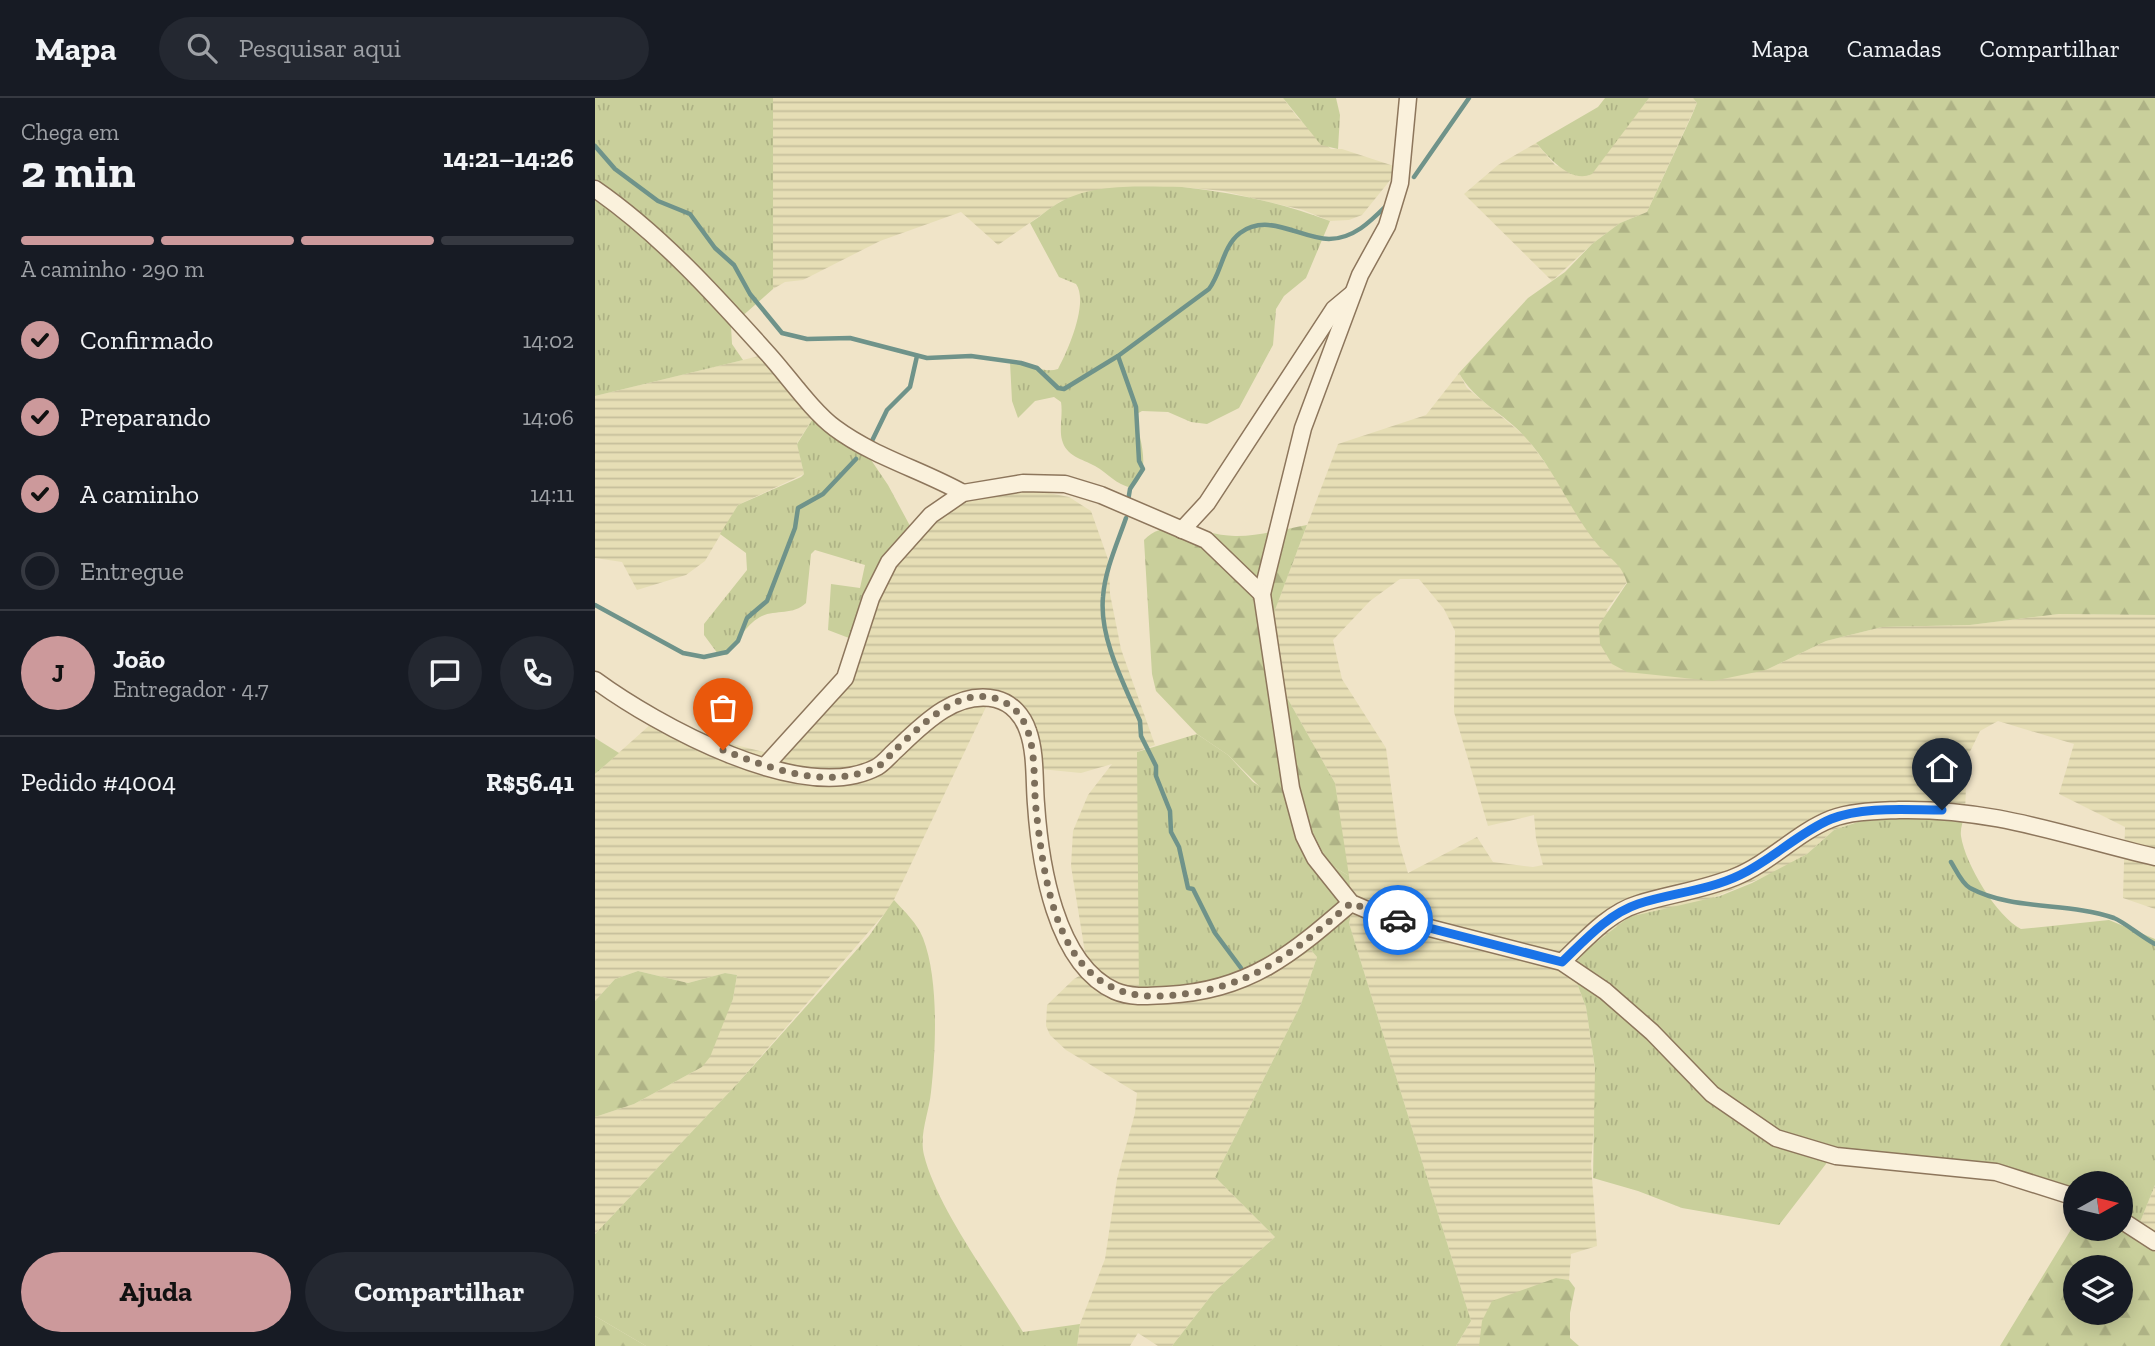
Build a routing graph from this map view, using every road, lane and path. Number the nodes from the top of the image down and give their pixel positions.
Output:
1 (1408, 98) edge
2 (595, 189) edge
3 (1354, 292) junction
4 (963, 493) junction
5 (1182, 530) junction
6 (1262, 594) junction
7 (595, 680) edge
8 (765, 766) junction
9 (2155, 857) edge
10 (1351, 903) junction
11 (1562, 962) junction
12 (2063, 1193) edge
13 (2133, 1228) edge
14 (2155, 1242) edge

1 - 3 street
2 - 4 street
3 - 5 street
3 - 6 street
4 - 5 street
4 - 8 street
5 - 6 street
6 - 10 street
7 - 8 street
8 - 10 street
9 - 11 street
10 - 11 street
11 - 12 street
13 - 14 street

